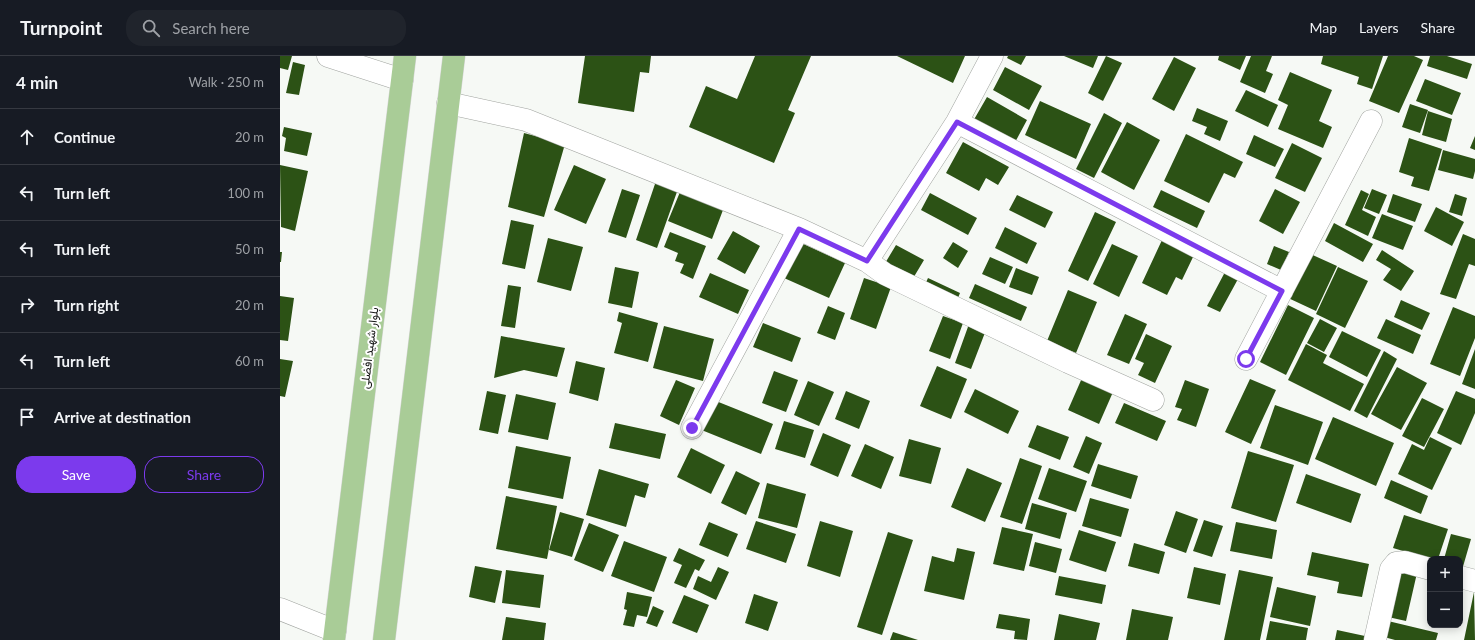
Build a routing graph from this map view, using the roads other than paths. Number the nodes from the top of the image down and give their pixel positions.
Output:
1 (328, 56) edge
2 (405, 56) edge
3 (454, 56) edge
4 (992, 56) edge
5 (402, 80) junction
6 (448, 103) junction
7 (1371, 121) dead end
8 (957, 122) junction
9 (799, 229) junction
10 (867, 261) junction
11 (1282, 291) junction
12 (1246, 359) dead end
13 (1153, 400) dead end
14 (692, 428) dead end
15 (1427, 568) edge
16 (1463, 578) edge
17 (1475, 581) edge
18 (280, 609) edge
19 (335, 636) edge
20 (384, 640) edge
21 (1375, 640) edge

1 - 5 street
2 - 5 main road, بلوار شهید افضلی
3 - 6 main road
4 - 8 street
5 - 19 main road, بلوار شهید افضلی
6 - 9 street
6 - 20 main road
7 - 11 street
8 - 10 street
8 - 11 street
9 - 10 street
9 - 14 street
10 - 13 street
11 - 12 street
15 - 21 street
16 - 17 street
18 - 19 street

